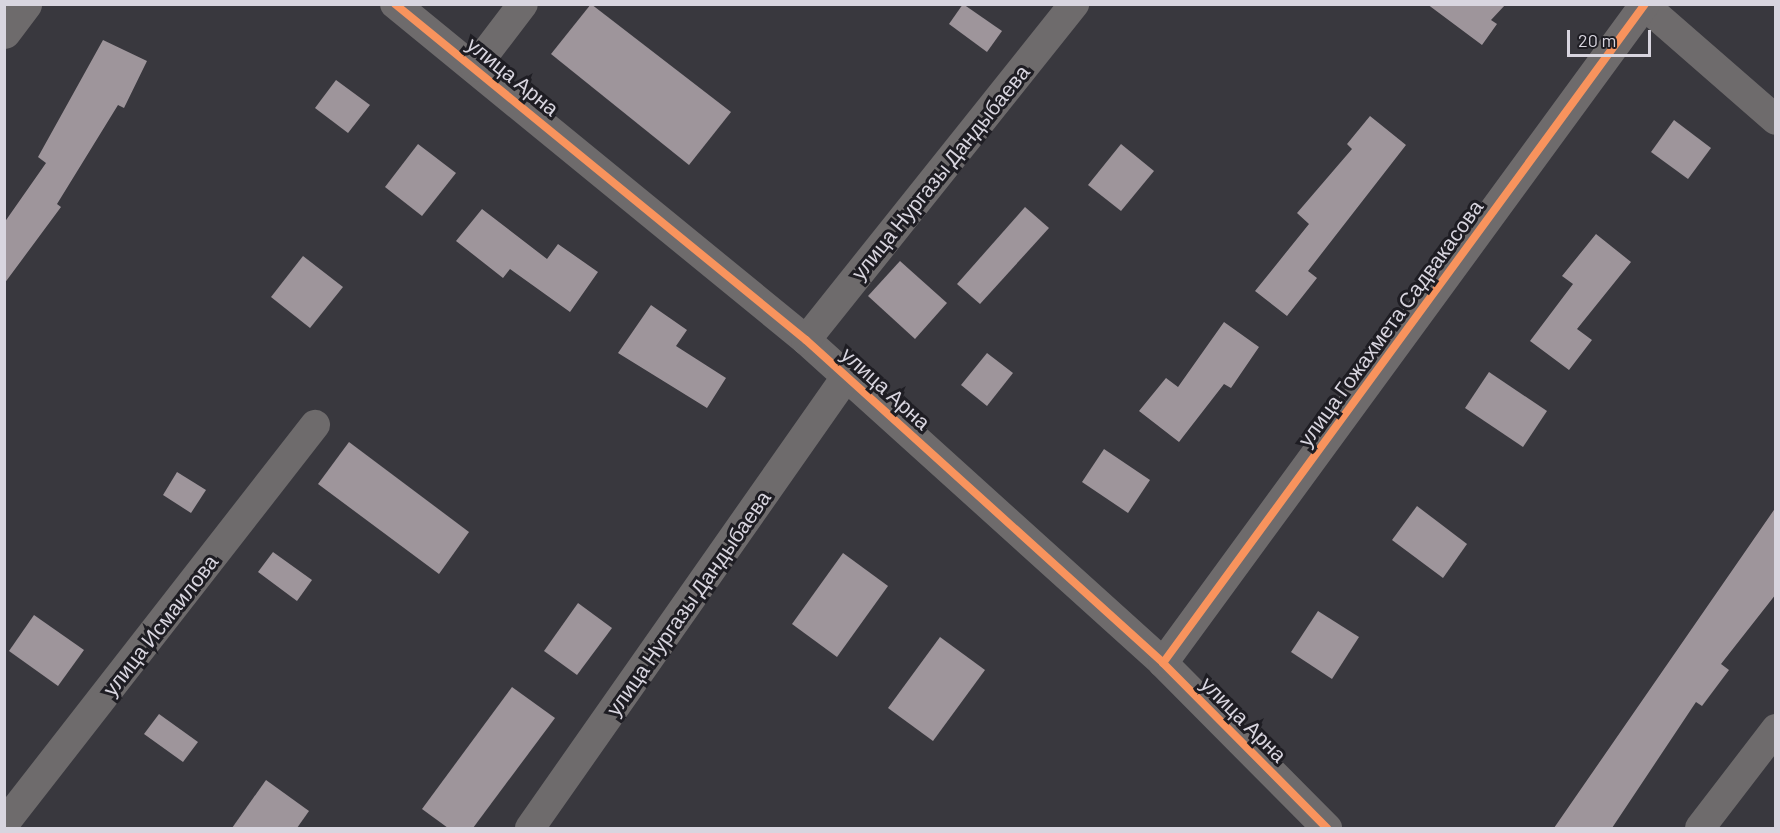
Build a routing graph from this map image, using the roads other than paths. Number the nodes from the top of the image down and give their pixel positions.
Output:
1 (25, 4) edge
2 (395, 4) edge
3 (523, 4) edge
4 (1074, 4) edge
5 (1644, 5) edge
6 (4, 32) edge
7 (475, 67) junction
8 (1776, 120) edge
9 (806, 340) junction
10 (846, 377) junction
11 (315, 425) dead end
12 (1164, 663) junction
13 (1776, 729) edge
14 (4, 824) edge
15 (530, 828) edge
16 (1327, 828) edge
17 (1700, 828) edge

1 - 6 street
2 - 7 street, улица Арна
3 - 7 street
4 - 9 street, улица Нургазы Дандыбаева
5 - 8 street
5 - 12 street, улица Гожахмета Садвакасова
7 - 9 street, улица Арна
9 - 10 street, улица Арна
10 - 12 street, улица Арна
10 - 15 street, улица Нургазы Дандыбаева
11 - 14 street, улица Исмаилова
12 - 16 street, улица Арна
13 - 17 street

